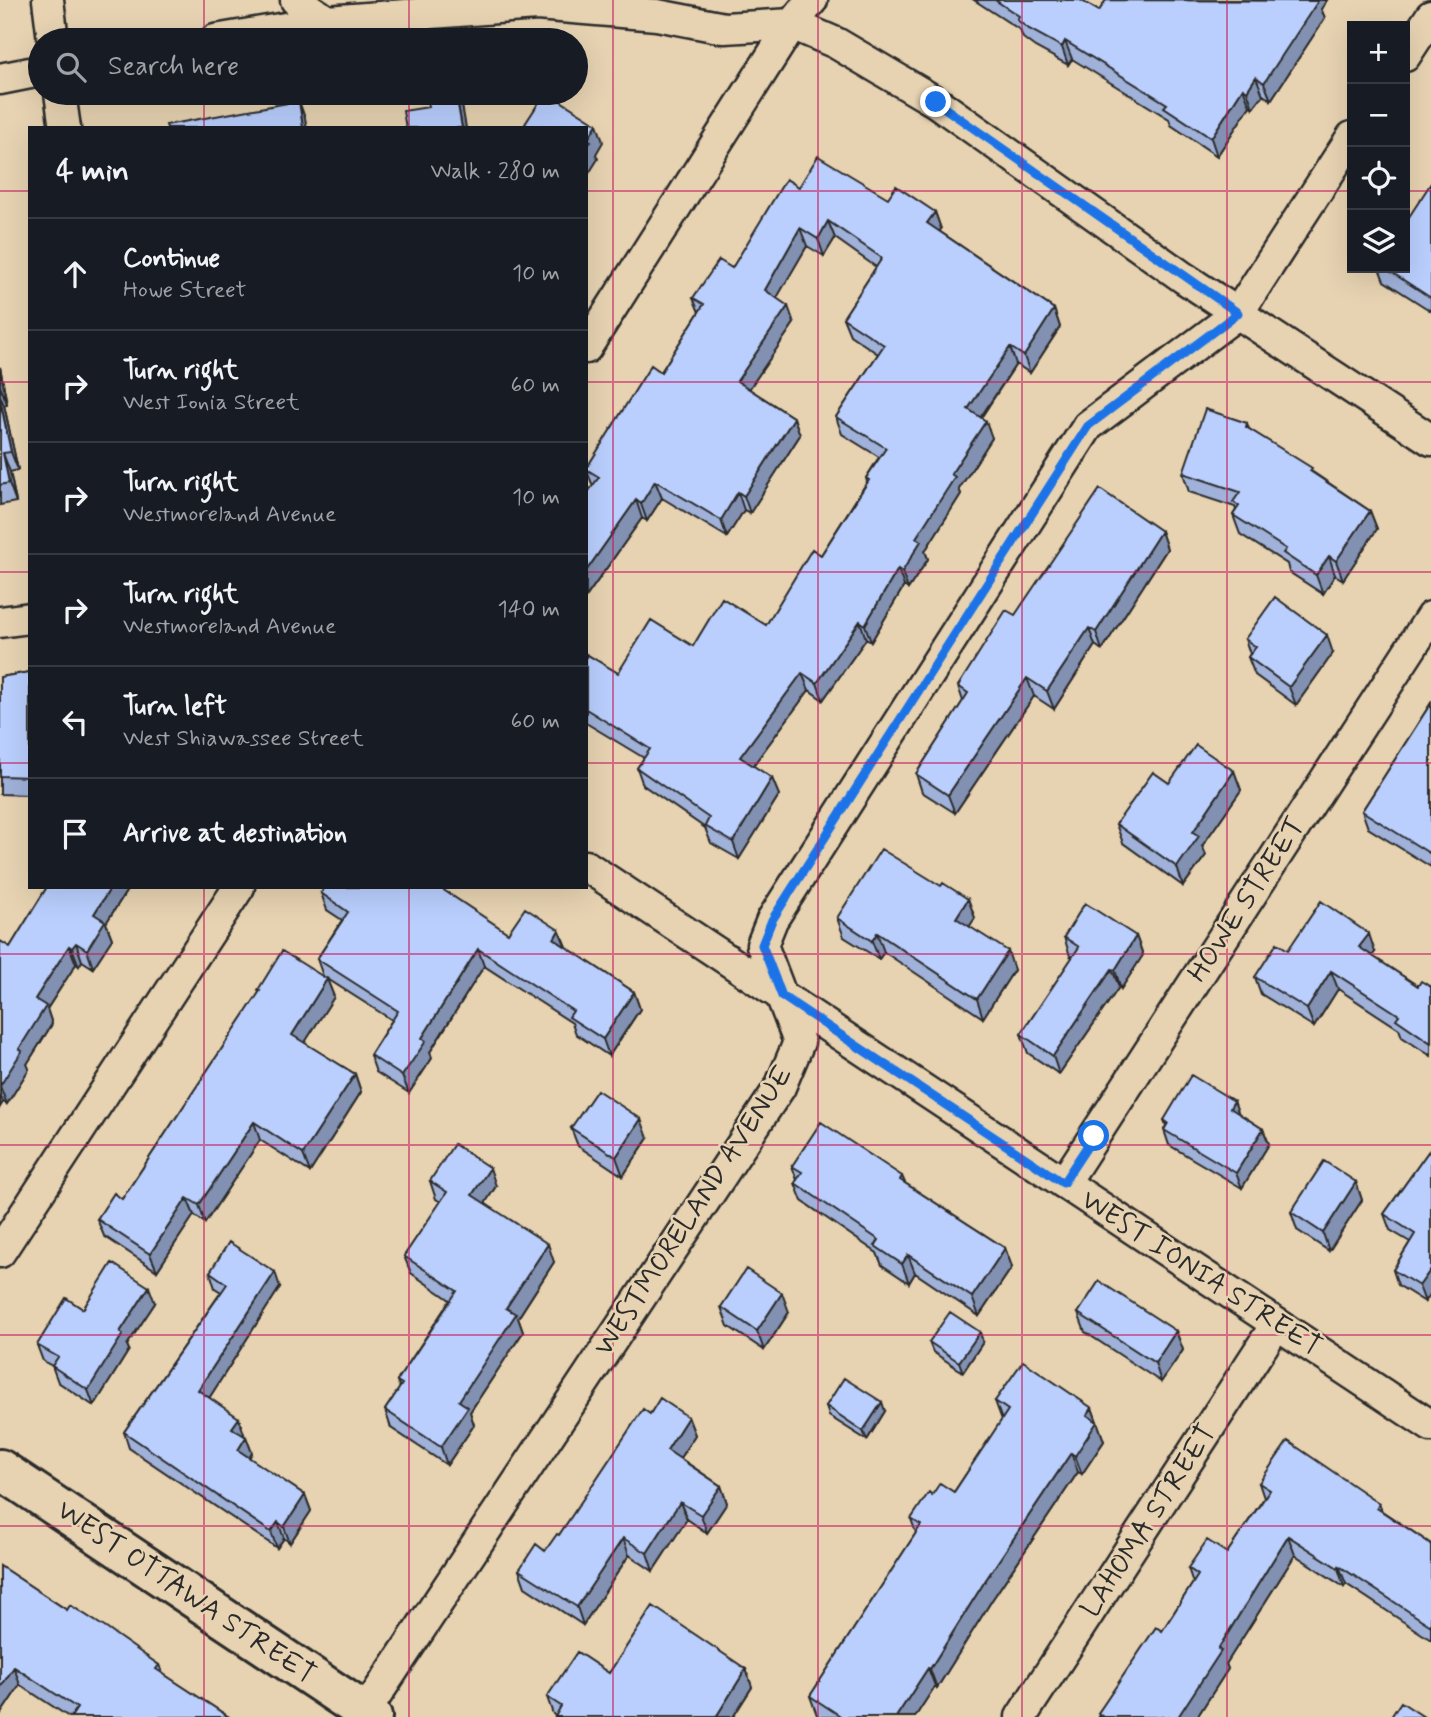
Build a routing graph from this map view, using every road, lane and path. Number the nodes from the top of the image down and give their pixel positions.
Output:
1 (48, 0) edge
2 (296, 0) edge
3 (812, 0) edge
4 (788, 12) edge
5 (1431, 16) edge
6 (327, 21) junction
7 (52, 28) edge
8 (286, 28) edge
9 (1410, 48) edge
10 (28, 73) edge
11 (0, 79) edge
12 (62, 105) edge
13 (65, 126) edge
14 (1347, 145) edge
15 (1238, 313) junction
16 (588, 345) edge
17 (1431, 440) edge
18 (1431, 617) edge
19 (28, 618) edge
20 (0, 622) edge
21 (588, 867) edge
22 (238, 889) edge
23 (782, 996) junction
24 (1063, 1183) junction
25 (0, 1252) edge
26 (1276, 1325) junction
27 (1431, 1426) edge
28 (0, 1469) edge
29 (368, 1715) edge
30 (1021, 1717) edge

1 - 7 street
2 - 6 street
3 - 4 street
4 - 6 street
4 - 15 street
4 - 16 street
5 - 9 street
6 - 8 street
10 - 11 street
12 - 13 street
14 - 15 street, WESTMORELAND AVENUE
15 - 17 street
15 - 23 street, WESTMORELAND AVENUE
18 - 24 street, HOWE STREET
19 - 20 street
21 - 23 street, WEST IONIA STREET
22 - 25 street
23 - 24 street, WEST IONIA STREET
23 - 29 street, WESTMORELAND AVENUE
24 - 26 street, WEST IONIA STREET
26 - 27 street, WEST IONIA STREET
26 - 30 street, LAHOMA STREET
28 - 29 street, WEST OTTAWA STREET

